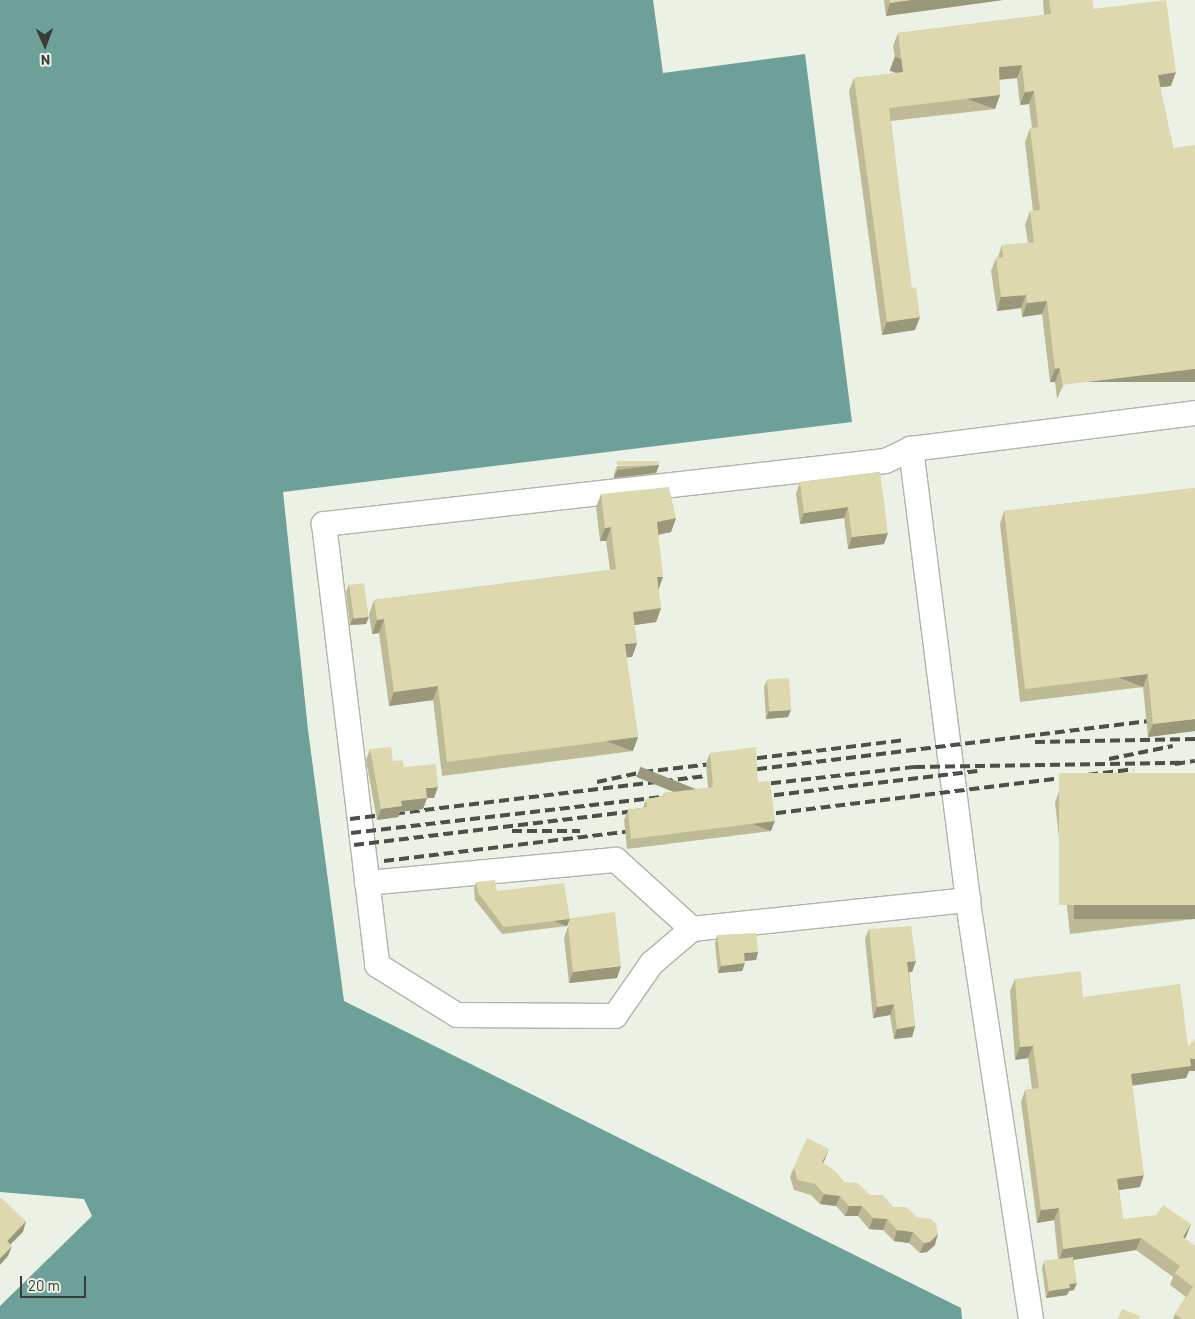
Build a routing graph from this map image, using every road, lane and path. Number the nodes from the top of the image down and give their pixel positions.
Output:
1 (1195, 413) edge
2 (911, 449) junction
3 (367, 883) junction
4 (968, 900) junction
5 (692, 929) junction
6 (1031, 1319) edge

1 - 2 street
2 - 3 street
2 - 4 street
3 - 5 street
3 - 5 street
4 - 5 street
4 - 6 street

